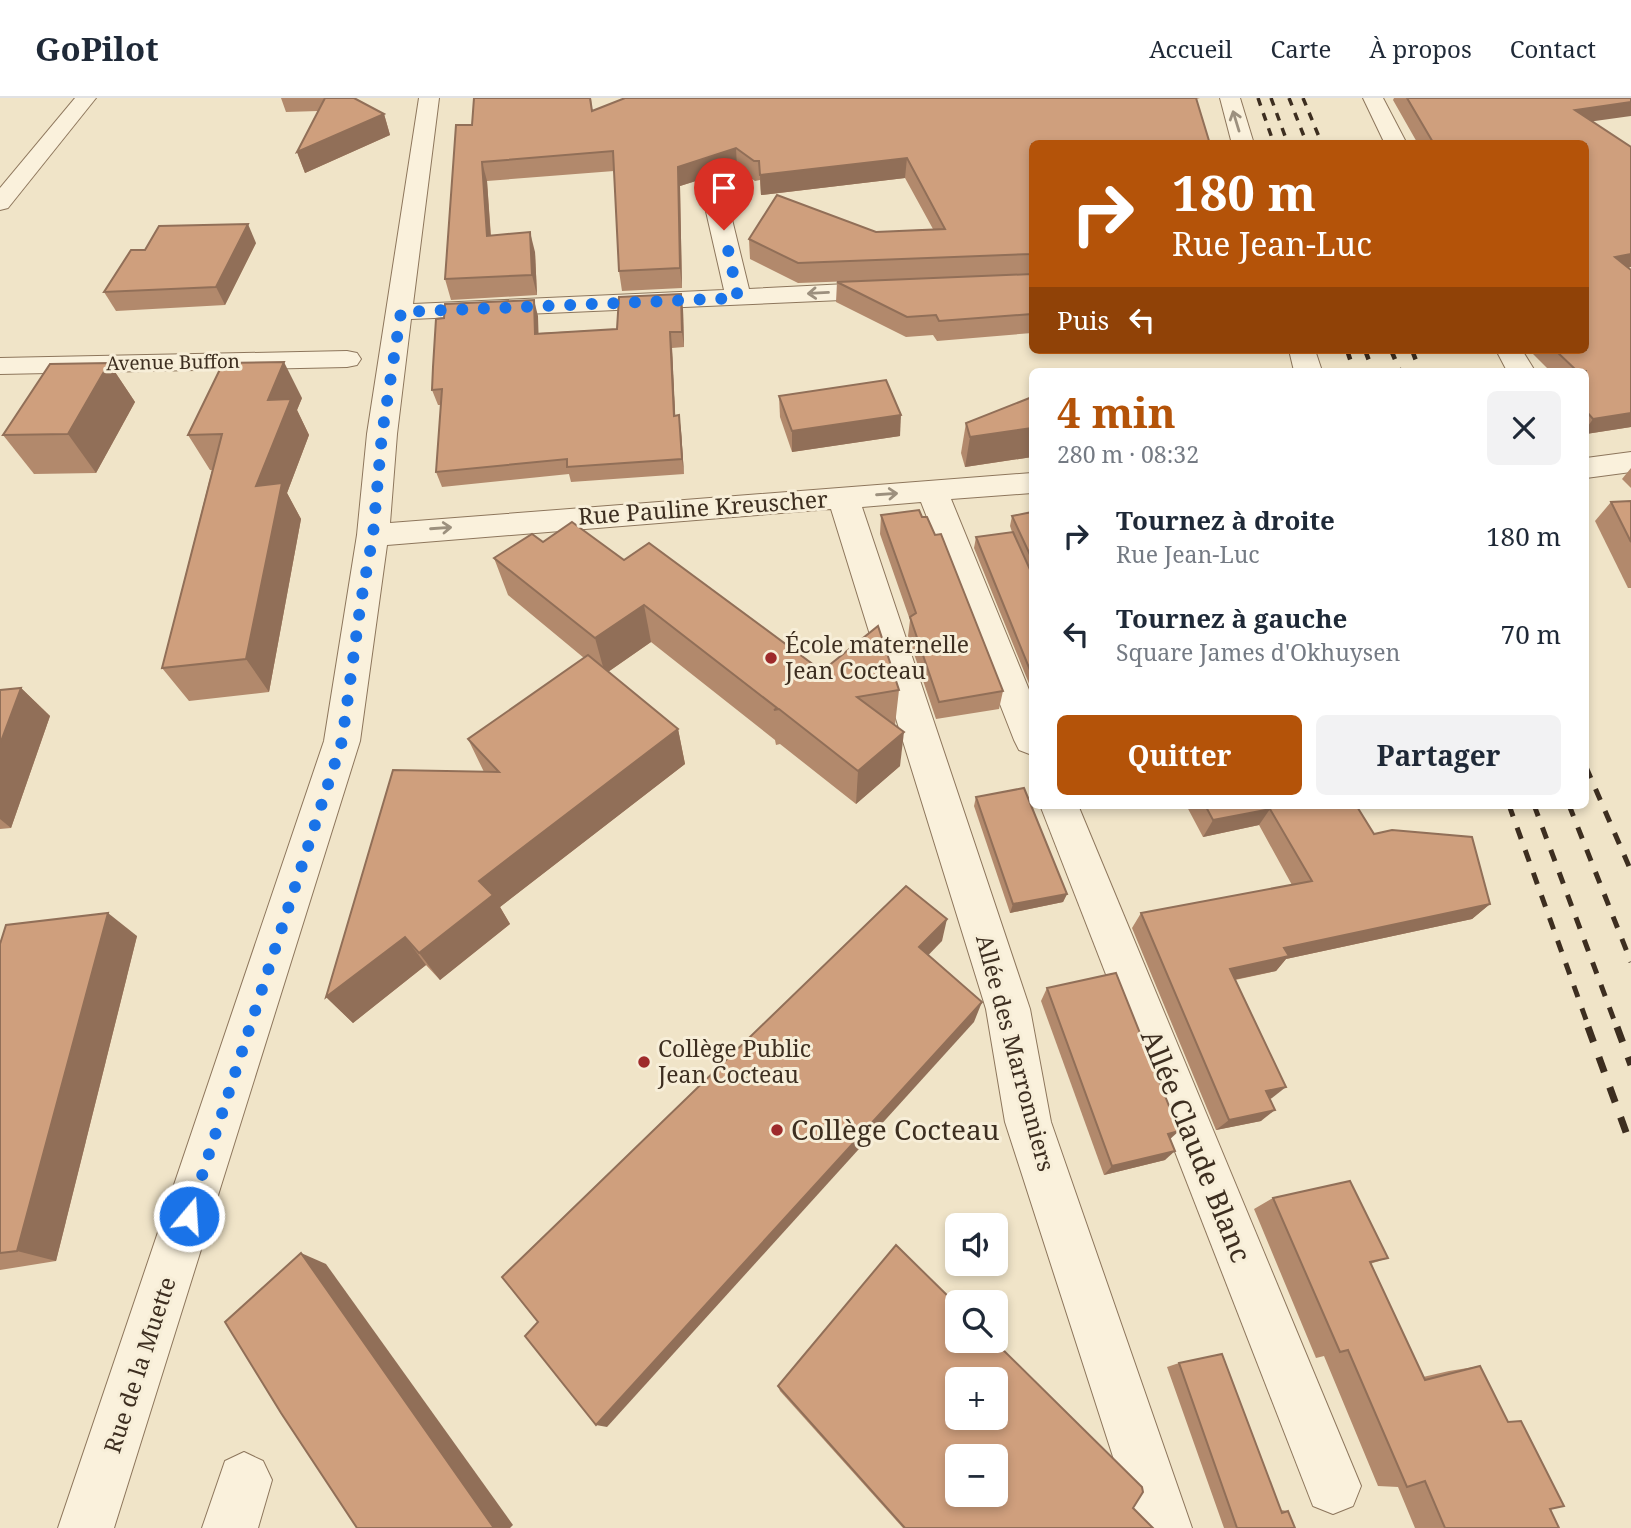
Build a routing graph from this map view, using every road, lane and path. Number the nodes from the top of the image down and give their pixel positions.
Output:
1 (86, 98) edge
2 (429, 98) edge
3 (1230, 98) edge
4 (1373, 98) edge
5 (1242, 140) edge
6 (1394, 140) edge
7 (0, 203) edge
8 (717, 207) dead end
9 (912, 289) edge
10 (738, 298) junction
11 (401, 312) junction
12 (347, 359) dead end
13 (0, 366) edge
14 (1631, 462) edge
15 (1589, 468) edge
16 (1029, 484) edge
17 (932, 490) junction
18 (843, 497) junction
19 (373, 535) junction
20 (1029, 732) edge
21 (1061, 809) edge
22 (1333, 1486) dead end
23 (86, 1528) edge
24 (1164, 1528) edge

1 - 7 street
2 - 11 street, Rue de la Muette
5 -> 3 street
4 - 6 street
8 - 10 street
9 -> 10 street
10 - 11 street
11 - 19 street, Rue de la Muette
12 - 13 street, Avenue Buffon
14 - 15 street
16 - 17 street, Rue Pauline Kreuscher
18 -> 17 street, Rue Pauline Kreuscher
17 - 20 street
19 -> 18 street, Rue Pauline Kreuscher
18 - 24 street, Allée des Marronniers
19 - 23 street, Rue de la Muette
21 - 22 street, Allée Claude Blanc

